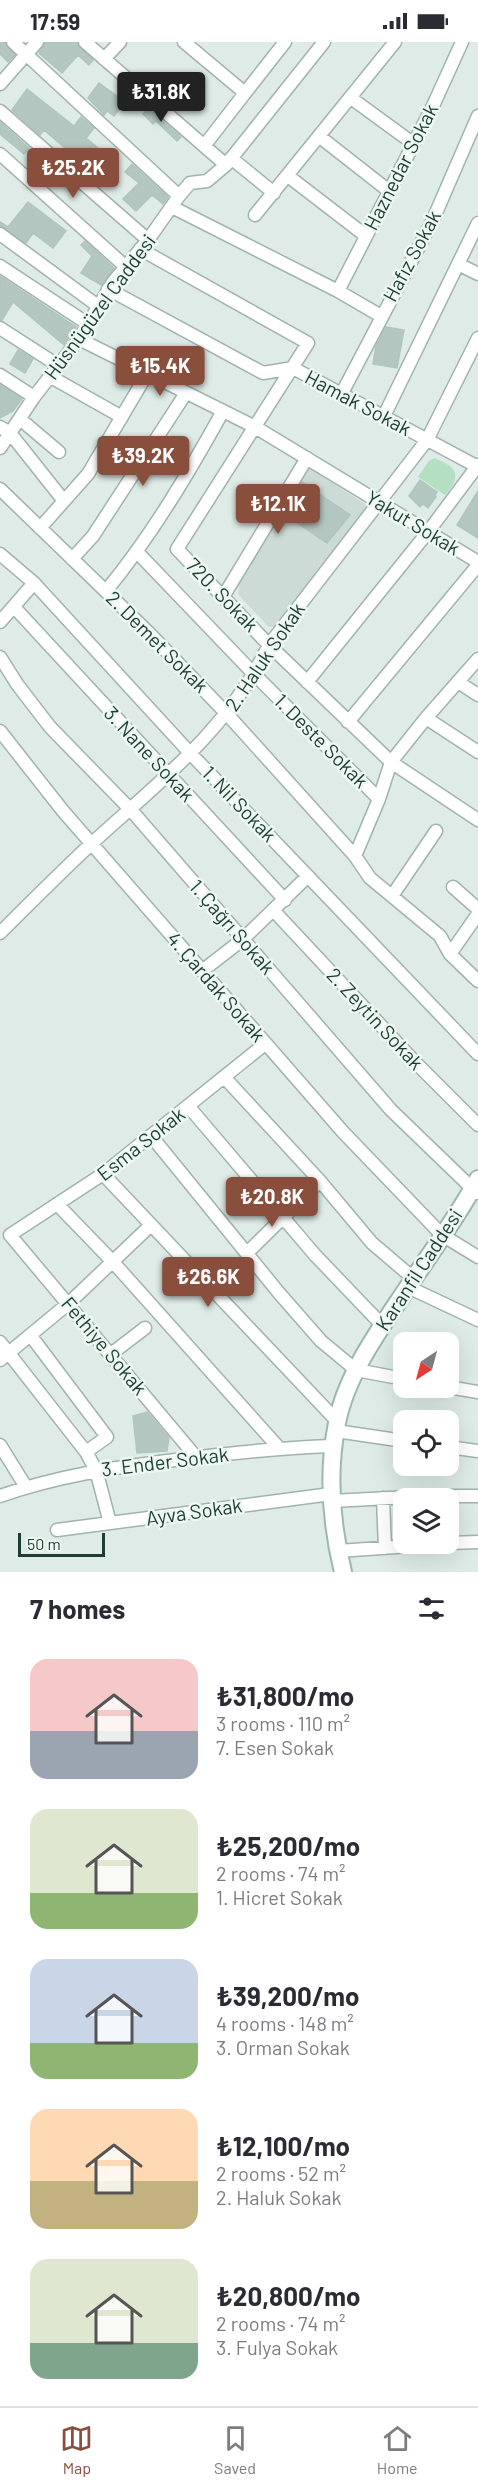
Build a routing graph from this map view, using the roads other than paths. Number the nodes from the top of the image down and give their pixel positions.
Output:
1 (13, 42) edge
2 (38, 42) edge
3 (85, 42) edge
4 (120, 42) edge
5 (184, 42) edge
6 (285, 42) edge
7 (324, 42) edge
8 (395, 42) edge
9 (462, 42) edge
10 (27, 55) junction
11 (104, 59) junction
12 (0, 84) edge
13 (245, 93) junction
14 (351, 98) junction
15 (0, 111) edge
16 (478, 116) edge
17 (320, 137) junction
18 (414, 144) junction
19 (204, 146) junction
20 (0, 154) edge
21 (228, 162) junction
22 (288, 177) junction
23 (389, 191) junction
24 (274, 193) junction
25 (176, 201) junction
26 (255, 215) dead end
27 (478, 223) edge
28 (0, 234) edge
29 (366, 236) junction
30 (144, 245) junction
31 (458, 264) junction
32 (0, 266) edge
33 (126, 267) junction
34 (478, 274) edge
35 (108, 289) junction
36 (338, 291) junction
37 (99, 306) junction
38 (381, 316) junction
39 (88, 324) junction
40 (0, 327) edge
41 (478, 338) edge
42 (79, 339) junction
43 (59, 366) junction
44 (293, 368) junction
45 (147, 374) junction
46 (0, 375) edge
47 (51, 377) junction
48 (186, 393) junction
49 (342, 393) junction
50 (34, 397) junction
51 (224, 411) junction
52 (384, 416) junction
53 (122, 417) junction
54 (20, 419) junction
55 (255, 427) junction
56 (5, 430) edge
57 (427, 440) junction
58 (0, 448) edge
59 (59, 452) dead end
60 (307, 458) junction
61 (478, 466) edge
62 (0, 489) edge
63 (64, 501) junction
64 (380, 502) junction
65 (40, 528) junction
66 (428, 532) junction
67 (138, 553) junction
68 (0, 554) edge
69 (72, 559) junction
70 (478, 563) edge
71 (34, 583) junction
72 (106, 591) junction
73 (224, 597) junction
74 (14, 607) junction
75 (0, 622) edge
76 (269, 645) junction
77 (0, 657) edge
78 (478, 659) edge
79 (255, 675) junction
80 (307, 681) junction
81 (458, 682) junction
82 (478, 694) edge
83 (227, 714) junction
84 (426, 718) junction
85 (348, 722) junction
86 (0, 731) edge
87 (478, 752) edge
88 (190, 753) junction
89 (391, 762) junction
90 (168, 775) junction
91 (379, 799) junction
92 (131, 810) junction
93 (478, 820) edge
94 (436, 831) dead end
95 (91, 844) junction
96 (355, 856) junction
97 (308, 876) junction
98 (453, 887) dead end
99 (392, 896) junction
100 (285, 900) junction
101 (478, 909) edge
102 (274, 911) junction
103 (478, 914) edge
104 (0, 933) edge
105 (242, 940) junction
106 (450, 954) junction
107 (202, 971) junction
108 (478, 981) edge
109 (265, 1044) junction
110 (478, 1054) edge
111 (224, 1077) junction
112 (189, 1107) junction
113 (478, 1125) edge
114 (152, 1137) junction
115 (103, 1174) junction
116 (320, 1181) junction
117 (476, 1187) edge
118 (57, 1204) junction
119 (283, 1217) junction
120 (150, 1226) junction
121 (442, 1235) junction
122 (10, 1236) joint
123 (247, 1253) junction
124 (478, 1257) edge
125 (112, 1262) junction
126 (410, 1282) junction
127 (69, 1303) junction
128 (478, 1320) edge
129 (382, 1325) junction
130 (145, 1328) dead end
131 (31, 1336) junction
132 (0, 1342) edge
133 (111, 1354) junction
134 (4, 1357) edge
135 (356, 1370) junction
136 (393, 1377) edge
137 (459, 1389) edge
138 (478, 1392) edge
139 (335, 1432) junction
140 (393, 1440) edge
141 (0, 1445) edge
142 (279, 1448) junction
143 (459, 1448) edge
144 (478, 1451) edge
145 (86, 1452) junction
146 (196, 1457) junction
147 (96, 1470) junction
148 (26, 1487) junction
149 (0, 1496) edge
150 (459, 1496) edge
151 (478, 1496) edge
152 (331, 1498) junction
153 (383, 1498) junction
154 (393, 1498) edge
155 (110, 1523) junction
156 (57, 1530) dead end
157 (478, 1542) edge
158 (459, 1543) edge
159 (393, 1547) edge
160 (385, 1548) junction
161 (338, 1551) junction
162 (343, 1572) edge

1 - 10 street
2 - 10 street
3 - 11 street
4 - 11 street
5 - 13 street
6 - 13 street
7 - 21 street, Hüsnügüzel Caddesi
8 - 14 street
9 - 18 street, Haznedar Sokak
10 - 12 street
10 - 25 street
11 - 19 street
13 - 19 street
14 - 17 street
14 - 18 street
15 - 30 street
16 - 38 street, Hafız Sokak
17 - 22 street
17 - 23 street
18 - 23 street, Haznedar Sokak
19 - 21 street
20 - 33 street
21 - 24 street
21 - 25 street, Hüsnügüzel Caddesi
22 - 24 street
22 - 29 street
23 - 29 street, Haznedar Sokak
24 - 26 street
25 - 30 street, Hüsnügüzel Caddesi
25 - 36 street
27 - 31 street
28 - 37 street
29 - 36 street, Haznedar Sokak
30 - 33 street, Hüsnügüzel Caddesi
30 - 44 street, 720. Sokak
31 - 34 street
31 - 52 street
32 - 39 street
33 - 35 street, Hüsnügüzel Caddesi
35 - 37 street, Hüsnügüzel Caddesi
35 - 44 street, Hamak Sokak
36 - 38 street
37 - 39 street, Hüsnügüzel Caddesi
38 - 49 street, Hafız Sokak
39 - 42 street, Hüsnügüzel Caddesi
40 - 43 street
41 - 57 street, 2. Haluk Sokak
42 - 43 street, Hüsnügüzel Caddesi
42 - 45 street, Yakut Sokak
43 - 47 street, Hüsnügüzel Caddesi
44 - 49 street, Hamak Sokak
44 - 55 street, 720. Sokak
45 - 48 street, Yakut Sokak
45 - 53 street
46 - 50 street
47 - 50 street, Hüsnügüzel Caddesi
47 - 53 street
48 - 51 street, Yakut Sokak
48 - 69 street
49 - 52 street, Hamak Sokak
50 - 54 street, Hüsnügüzel Caddesi
51 - 55 street, Yakut Sokak
51 - 67 street
52 - 57 street, Hamak Sokak
53 - 63 street
54 - 56 street, Hüsnügüzel Caddesi
54 - 59 street
55 - 60 street, Yakut Sokak
55 - 73 street, 720. Sokak
56 - 58 street, Hüsnügüzel Caddesi
56 - 63 street
57 - 61 street, Hamak Sokak
57 - 64 street, 2. Haluk Sokak
60 - 64 street, Yakut Sokak
60 - 73 street
61 - 66 street
62 - 65 street, 2. Demet Sokak
63 - 65 street
64 - 66 street, Yakut Sokak
64 - 76 street, 2. Haluk Sokak
65 - 69 street, 2. Demet Sokak
66 - 70 street, Yakut Sokak
66 - 80 street
67 - 72 street
67 - 79 street, 1. Deste Sokak
68 - 71 street, 1. Nil Sokak
69 - 72 street, 2. Demet Sokak
70 - 85 street
71 - 74 street
71 - 88 street, 1. Nil Sokak
72 - 83 street, 2. Demet Sokak
73 - 76 street, 720. Sokak
74 - 75 street
74 - 90 street, 3. Nane Sokak
76 - 79 street, 2. Haluk Sokak
76 - 80 street, 720. Sokak
77 - 92 street, 1. Çağrı Sokak
78 - 81 street
79 - 83 street, 2. Haluk Sokak
79 - 91 street, 1. Deste Sokak
80 - 85 street, 720. Sokak
81 - 82 street
81 - 84 street
83 - 88 street, 2. Haluk Sokak
83 - 96 street, 2. Demet Sokak
84 - 87 street
84 - 89 street
85 - 89 street, 720. Sokak
86 - 95 street, 4. Çardak Sokak
88 - 90 street, 2. Haluk Sokak
88 - 97 street, 1. Nil Sokak
89 - 91 street
89 - 93 street, 720. Sokak
90 - 92 street, 2. Haluk Sokak
90 - 100 street, 3. Nane Sokak
91 - 96 street
92 - 95 street, 2. Haluk Sokak
92 - 105 street, 1. Çağrı Sokak
94 - 99 street
95 - 104 street, 2. Haluk Sokak
95 - 107 street, 4. Çardak Sokak
96 - 99 street, 2. Demet Sokak
97 - 100 street
97 - 110 street, 1. Nil Sokak
98 - 101 street
99 - 106 street, 2. Demet Sokak
100 - 102 street
102 - 105 street
102 - 113 street, 2. Zeytin Sokak
103 - 106 street
105 - 107 street
105 - 117 street, 1. Çağrı Sokak
106 - 108 street, 2. Demet Sokak
107 - 109 street, 4. Çardak Sokak
109 - 111 street, Esma Sokak
109 - 121 street, 4. Çardak Sokak
111 - 112 street, Esma Sokak
111 - 116 street
112 - 114 street, Esma Sokak
112 - 119 street
114 - 115 street, Esma Sokak
114 - 123 street
115 - 118 street, Esma Sokak
115 - 120 street
116 - 119 street
116 - 126 street
117 - 121 street, Karanfil Caddesi
118 - 122 street, Esma Sokak
118 - 125 street
119 - 123 street
119 - 129 street
120 - 125 street
120 - 139 street
121 - 124 street, 4. Çardak Sokak
121 - 126 street, Karanfil Caddesi
122 - 127 street, Fethiye Sokak
123 - 135 street
125 - 127 street
125 - 142 street
126 - 128 street
126 - 129 street, Karanfil Caddesi
127 - 131 street
127 - 133 street, Fethiye Sokak
129 - 135 street, Karanfil Caddesi
130 - 133 street
131 - 134 street
131 - 145 street
132 - 134 street
133 - 146 street, Fethiye Sokak
134 - 145 street
135 - 136 street
135 - 139 street, Karanfil Caddesi
137 - 138 street
139 - 140 street, 3. Ender Sokak
139 - 142 street, 3. Ender Sokak
139 - 152 street, Karanfil Caddesi
141 - 148 street
142 - 146 street, 3. Ender Sokak
143 - 144 street
145 - 147 street
146 - 147 street, 3. Ender Sokak
147 - 148 street, 3. Ender Sokak
147 - 155 street
148 - 149 street, 3. Ender Sokak
150 - 151 street, Ayva Sokak
152 - 153 street, Ayva Sokak
152 - 155 street, Ayva Sokak
152 - 161 street, Karanfil Caddesi
153 - 154 street, Ayva Sokak
153 - 160 street
155 - 156 street, Ayva Sokak
157 - 158 street
159 - 160 street
160 - 161 street
161 - 162 street, Karanfil Caddesi

